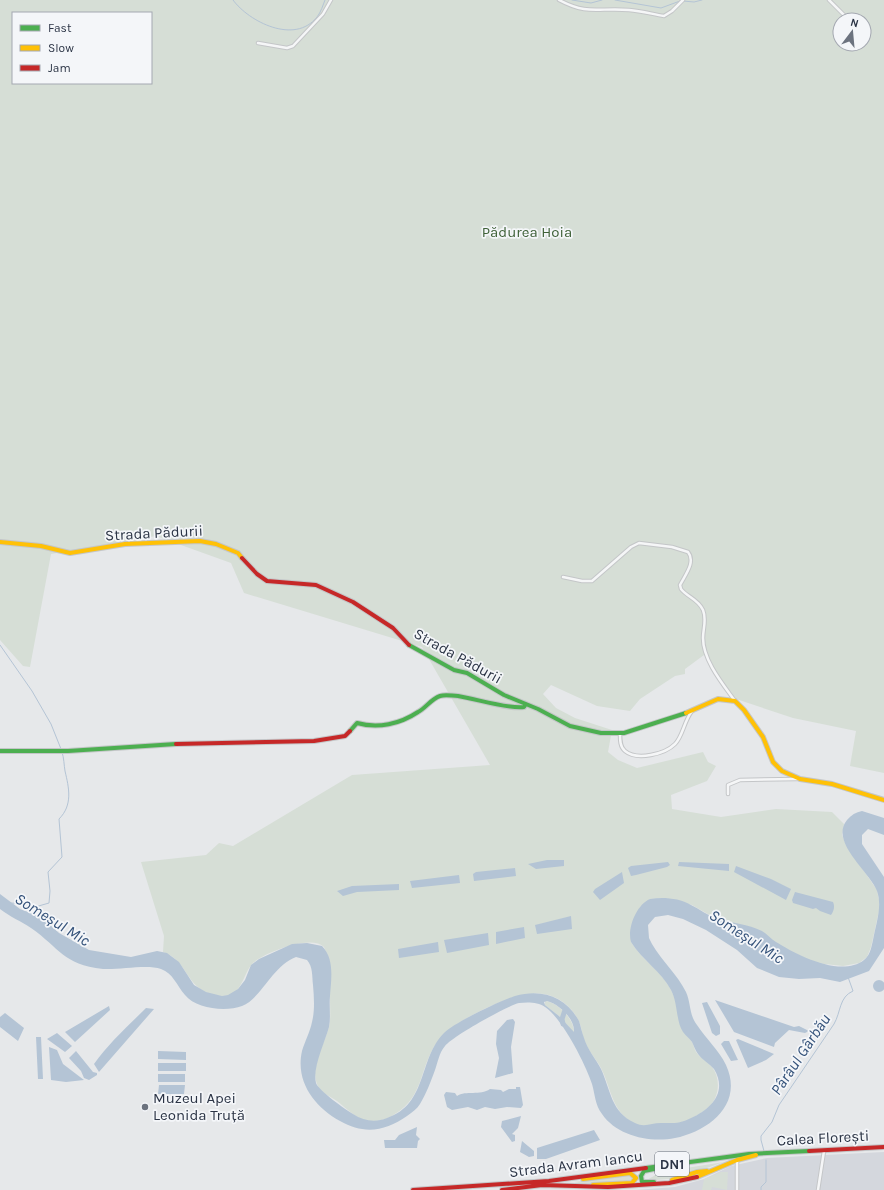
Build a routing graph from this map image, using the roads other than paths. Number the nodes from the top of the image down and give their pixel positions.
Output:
1 (331, 0) edge
2 (559, 0) edge
3 (683, 0) edge
4 (829, 0) edge
5 (841, 12) edge
6 (258, 43) dead end
7 (0, 542) edge
8 (563, 577) dead end
9 (735, 701) junction
10 (526, 704) junction
11 (692, 711) junction
12 (620, 734) junction
13 (0, 751) edge
14 (800, 779) junction
15 (728, 794) dead end
16 (884, 800) edge
17 (884, 1148) edge
18 (824, 1151) junction
19 (765, 1153) junction
20 (737, 1160) junction
21 (664, 1166) junction
22 (711, 1171) junction
23 (572, 1178) junction
24 (582, 1187) junction
25 (413, 1190) edge
26 (502, 1190) edge
27 (737, 1190) edge
28 (818, 1190) edge

1 - 6 street
2 - 3 street
4 - 5 street
7 - 10 street, Strada Pădurii
8 - 9 street
9 - 11 street, Strada Pădurii
9 - 14 street
10 - 12 street, Strada Pădurii
10 - 13 street, Strada Pădurii
11 - 12 street, Strada Pădurii
11 - 12 street
14 - 15 street
14 - 16 street
17 - 18 street, Calea Florești / DN1
18 - 19 street, Calea Florești / DN1
18 - 28 street
19 - 20 street, Strada Avram Iancu / DN1
19 - 21 street, Strada Avram Iancu / DN1
20 - 22 street, Strada Avram Iancu / DN1
20 - 27 street
21 - 22 street
21 - 23 street, Strada Avram Iancu / DN1
22 - 24 street, Strada Avram Iancu / DN1
23 - 24 street
23 - 25 street, Strada Avram Iancu / DN1
24 - 26 street, Strada Avram Iancu / DN1

